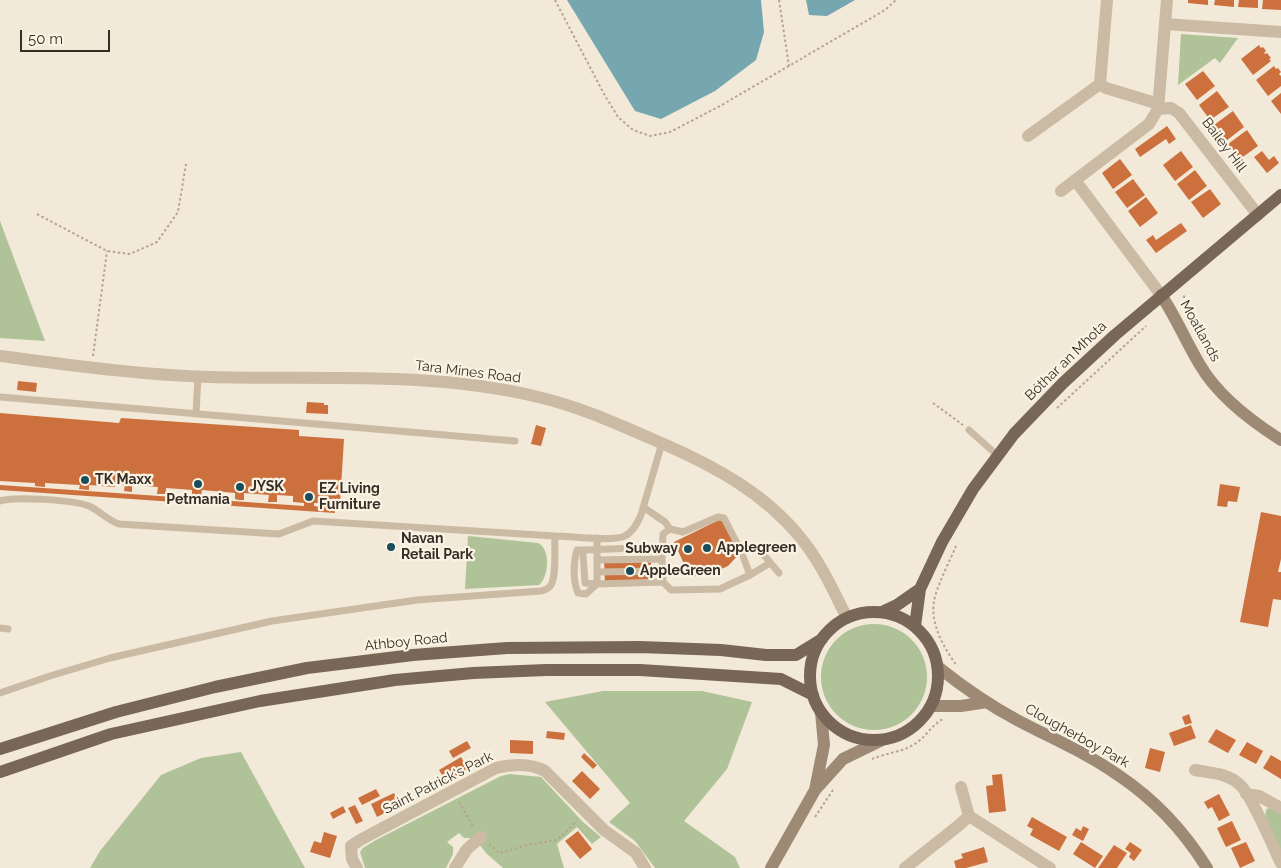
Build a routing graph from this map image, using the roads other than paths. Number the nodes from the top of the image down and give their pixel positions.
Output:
1 (1107, 0) edge
2 (1167, 0) edge
3 (1165, 24) junction
4 (1279, 34) edge
5 (1100, 84) junction
6 (1159, 106) junction
7 (1028, 136) dead end
8 (1075, 180) junction
9 (1061, 191) dead end
10 (1281, 195) edge
11 (1258, 215) junction
12 (1161, 295) junction
13 (0, 356) edge
14 (198, 376) junction
15 (0, 398) edge
16 (196, 414) junction
17 (969, 430) road end
18 (1281, 440) edge
19 (515, 441) dead end
20 (662, 444) junction
21 (998, 455) junction
22 (0, 501) edge
23 (643, 507) junction
24 (670, 529) junction
25 (554, 536) junction
26 (597, 538) junction
27 (662, 547) junction
28 (597, 549) junction
29 (585, 550) junction
30 (763, 554) dead end
31 (662, 559) junction
32 (597, 560) junction
33 (770, 563) junction
34 (662, 571) junction
35 (597, 572) junction
36 (779, 573) dead end
37 (750, 575) junction
38 (663, 582) junction
39 (596, 584) junction
40 (920, 589) junction
41 (882, 612) junction
42 (847, 618) junction
43 (915, 626) junction
44 (822, 639) junction
45 (938, 667) junction
46 (0, 693) edge
47 (813, 695) junction
48 (987, 702) junction
49 (931, 706) junction
50 (821, 712) junction
51 (882, 740) junction
52 (0, 749) edge
53 (1195, 770) dead end
54 (0, 772) edge
55 (961, 788) dead end
56 (816, 790) junction
57 (1246, 794) junction
58 (1281, 808) edge
59 (969, 816) junction
60 (482, 836) road end
61 (1281, 863) edge
62 (357, 868) edge
63 (455, 868) edge
64 (645, 868) edge
65 (771, 868) edge
66 (905, 868) edge
67 (1050, 868) edge
68 (1207, 868) edge

1 - 5 street
2 - 3 street
3 - 4 street
3 - 6 street
5 - 6 street, Bailey Hill
5 - 7 street
6 - 8 street
6 - 11 street, Bailey Hill
8 - 9 street
8 - 12 street
10 - 11 main road, Bóthar an Mhota
11 - 12 main road, Bóthar an Mhota
12 - 18 street, Moatlands
12 - 21 main road, Bóthar an Mhota
13 - 14 street, Tara Mines Road
14 - 16 lane
14 - 20 street, Tara Mines Road
15 - 16 lane
16 - 19 lane
17 - 21 lane
20 - 23 lane
20 - 42 street, Tara Mines Road
21 - 40 main road, Bóthar an Mhota
22 - 25 lane
23 - 24 lane
23 - 26 lane
24 - 27 lane
24 - 37 lane
25 - 26 lane
25 - 46 lane
26 - 28 lane
27 - 28 lane
27 - 31 lane
28 - 29 lane
28 - 32 lane
29 - 39 lane
29 - 39 lane
30 - 33 lane
31 - 32 lane
31 - 34 lane
32 - 35 lane
33 - 36 lane
33 - 37 lane
34 - 35 lane
34 - 38 lane
35 - 39 lane
37 - 38 lane
38 - 39 lane
40 - 41 main road
40 - 43 main road, Bóthar an Mhota
41 - 42 main road
41 - 43 main road
42 - 44 main road
43 - 45 main road
44 - 47 main road
44 - 52 main road, Athboy Road
45 - 48 street, Clougherboy Park
45 - 49 main road
47 - 50 main road
47 - 54 main road
48 - 49 street
48 - 68 street, Clougherboy Park
49 - 51 main road
50 - 51 main road
50 - 56 street
51 - 56 street
53 - 57 street
55 - 59 street
56 - 65 street
57 - 58 street
57 - 61 street
59 - 66 street
59 - 67 street
60 - 63 street
62 - 64 street, Saint Patrick's Park

